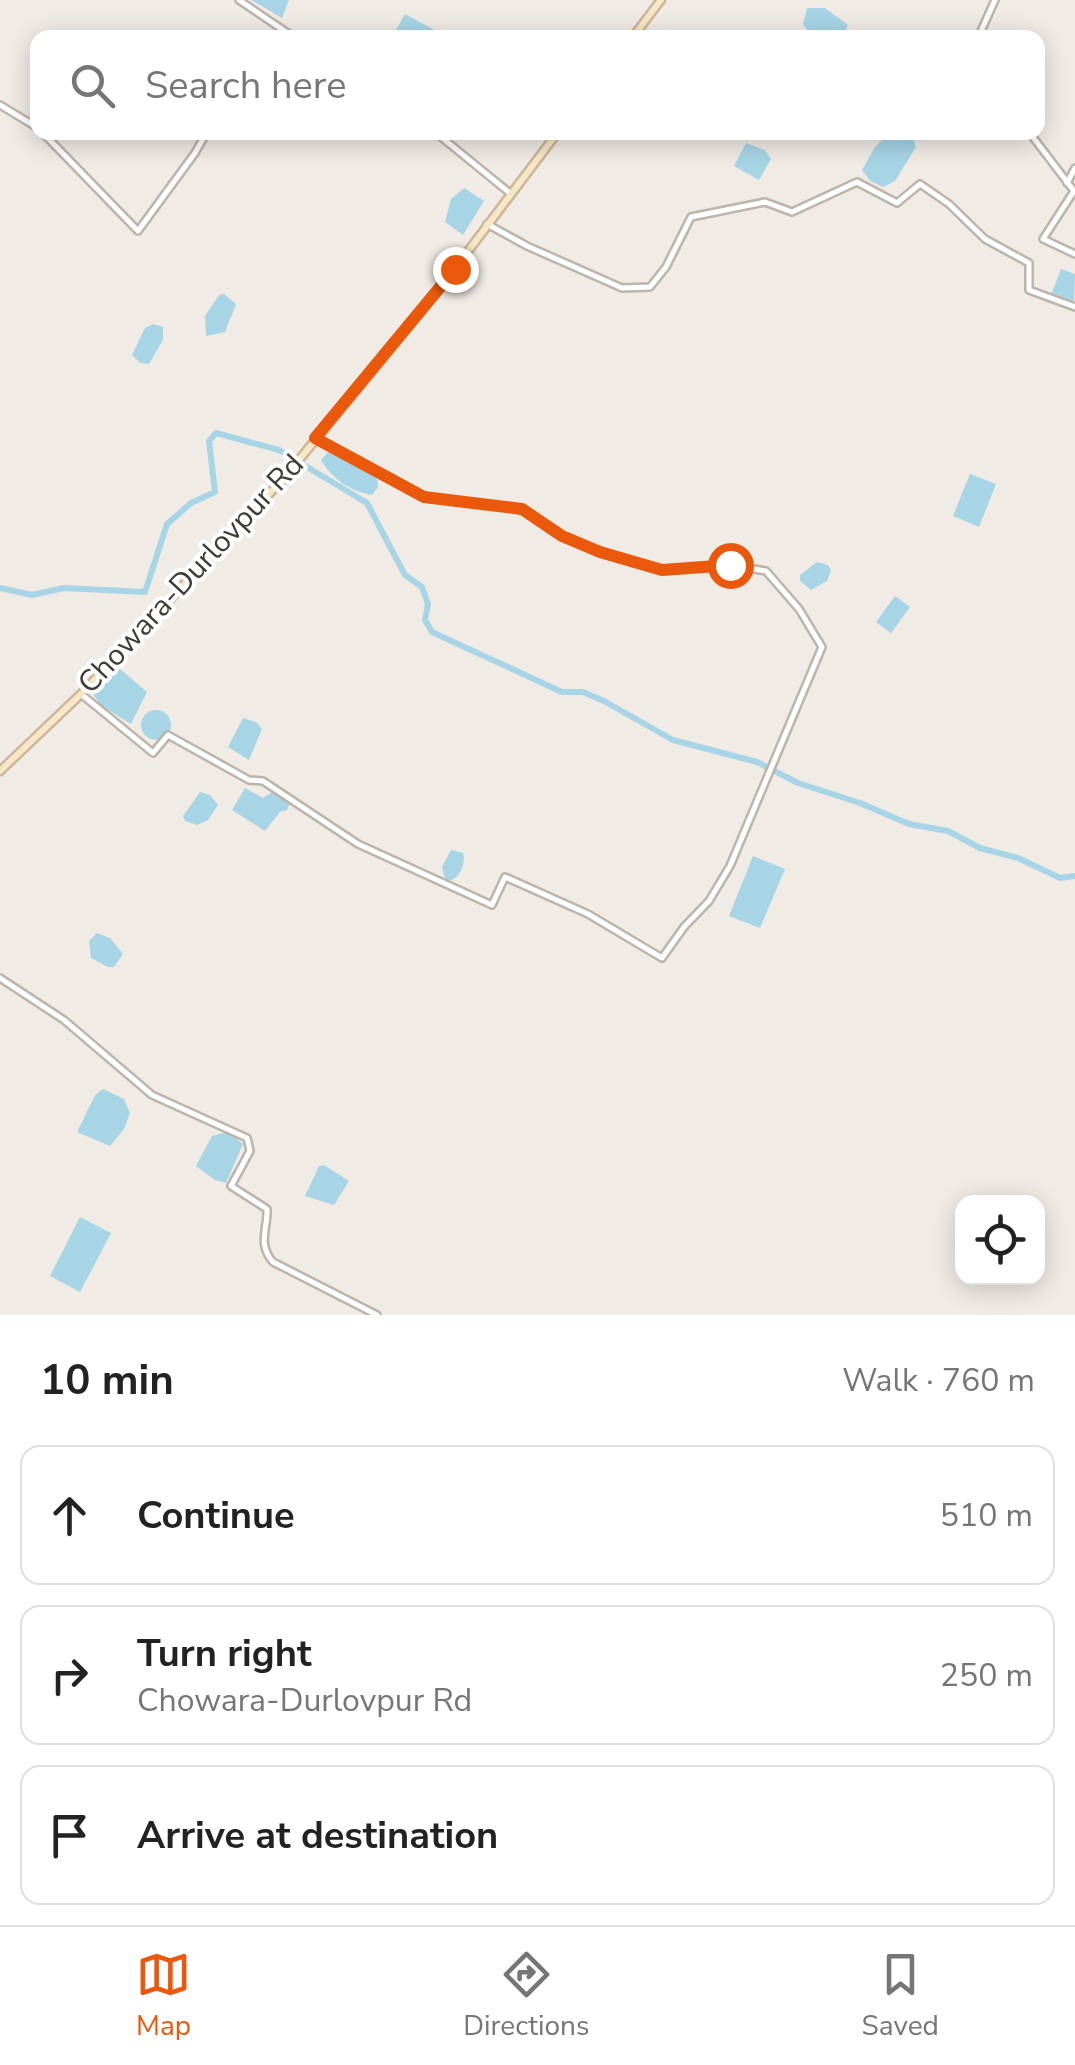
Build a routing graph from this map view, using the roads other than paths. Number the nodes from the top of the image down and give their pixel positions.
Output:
1 (239, 0) edge
2 (661, 0) edge
3 (995, 0) edge
4 (283, 30) edge
5 (638, 30) edge
6 (982, 30) edge
7 (0, 104) edge
8 (30, 124) edge
9 (50, 140) edge
10 (202, 140) edge
11 (445, 140) edge
12 (552, 140) edge
13 (1034, 140) edge
14 (1075, 168) edge
15 (1068, 183) junction
16 (511, 194) junction
17 (487, 224) junction
18 (1075, 254) edge
19 (1075, 308) edge
20 (315, 438) junction
21 (81, 694) junction
22 (0, 771) edge
23 (0, 978) edge
24 (377, 1315) edge

1 - 4 street
2 - 5 street
3 - 6 street
7 - 8 street
9 - 10 street
11 - 16 street
12 - 16 street, Chowara-Durlovpur Rd
13 - 15 street
14 - 15 street
15 - 18 street
16 - 17 street, Chowara-Durlovpur Rd
17 - 19 street
17 - 20 street, Chowara-Durlovpur Rd
20 - 21 street, Chowara-Durlovpur Rd
20 - 21 street
21 - 22 street, Chowara-Durlovpur Rd
23 - 24 street

